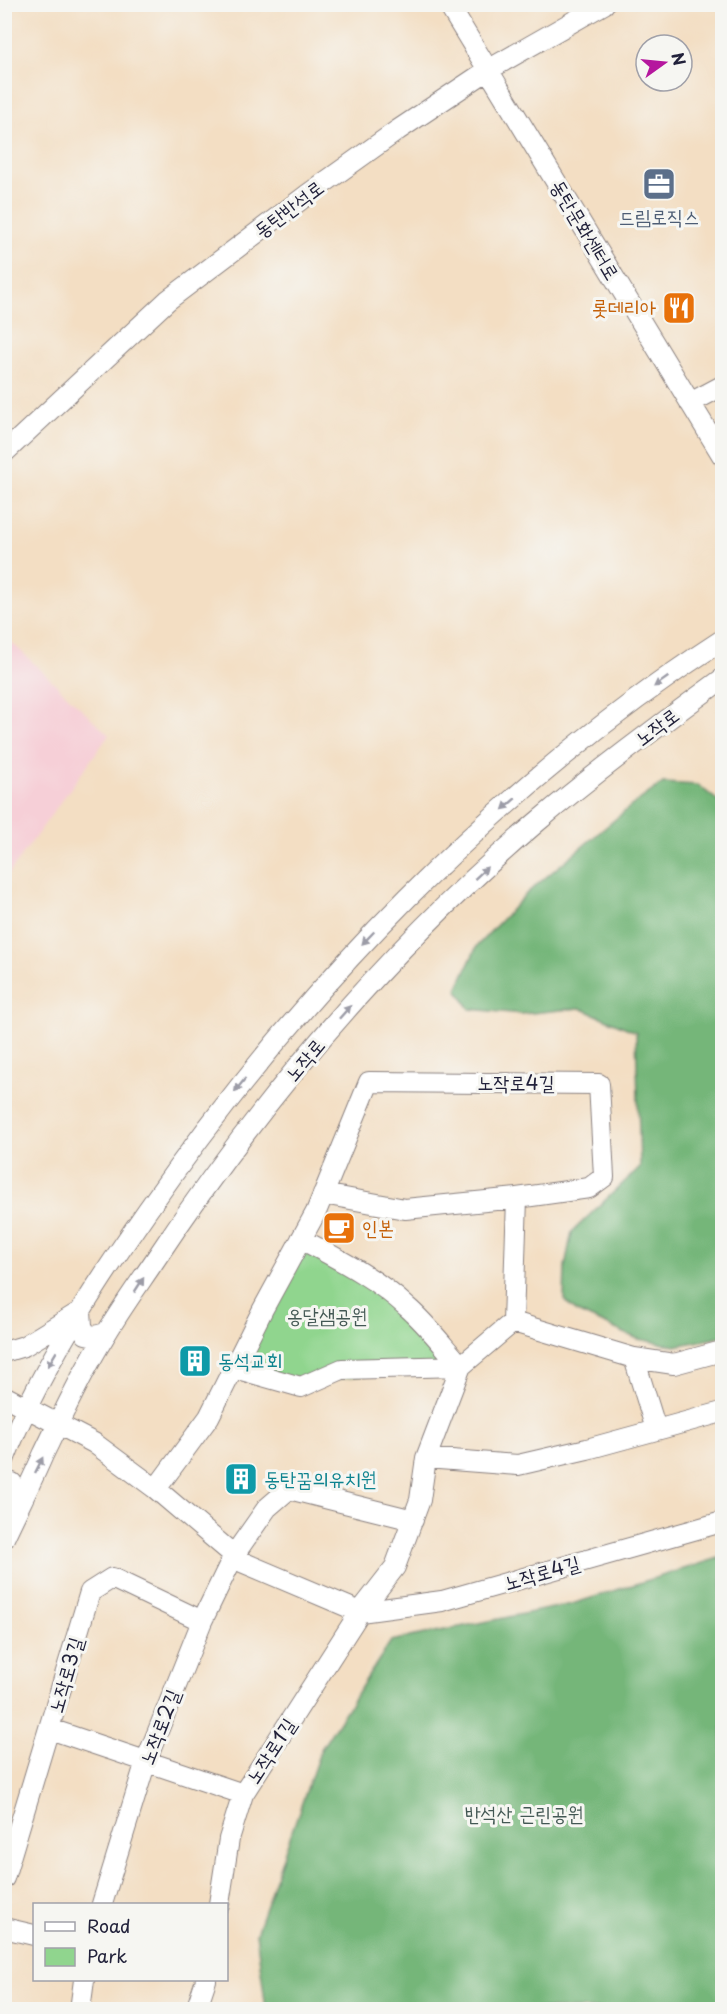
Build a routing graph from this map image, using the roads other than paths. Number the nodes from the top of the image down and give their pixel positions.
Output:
1 (448, 4) edge
2 (603, 4) edge
3 (488, 70) junction
4 (723, 386) edge
5 (690, 403) junction
6 (4, 453) edge
7 (723, 456) edge
8 (718, 647) edge
9 (723, 679) edge
10 (323, 1194) junction
11 (517, 1198) junction
12 (301, 1239) junction
13 (81, 1311) junction
14 (513, 1322) junction
15 (106, 1333) junction
16 (723, 1351) edge
17 (4, 1352) edge
18 (634, 1358) junction
19 (461, 1366) junction
20 (234, 1368) junction
21 (4, 1396) edge
22 (28, 1408) junction
23 (723, 1412) edge
24 (57, 1424) junction
25 (656, 1429) junction
26 (426, 1458) junction
27 (4, 1461) edge
28 (4, 1482) edge
29 (156, 1489) junction
30 (19, 1506) junction
31 (413, 1520) junction
32 (723, 1522) edge
33 (4, 1538) edge
34 (234, 1555) junction
35 (360, 1612) junction
36 (202, 1621) junction
37 (50, 1729) junction
38 (146, 1761) junction
39 (243, 1794) junction
40 (4, 1878) edge
41 (103, 1903) edge
42 (219, 1903) edge
43 (4, 1929) edge
44 (33, 1935) edge
45 (84, 1981) edge
46 (203, 1981) edge
47 (80, 2010) edge
48 (196, 2010) edge

1 - 3 street, 동탄문화센터로
2 - 3 street, 동탄반석로
3 - 5 street, 동탄문화센터로
3 - 6 street, 동탄반석로
4 - 5 street
5 - 7 street, 동탄문화센터로
8 -> 13 street, 노작로
15 -> 9 street, 노작로
10 - 11 street, 노작로4길
10 - 11 street, 노작로4길
10 - 12 street, 노작로4길
11 - 14 street
12 - 19 street
12 - 20 street, 노작로4길
13 - 15 street
13 - 17 street
13 -> 22 street, 노작로
14 - 18 street
14 - 19 street
15 - 24 street, 노작로
16 - 18 street
18 - 25 street
19 - 20 street
19 - 26 street
20 - 29 street, 노작로4길
21 - 22 street
22 - 24 street
22 - 27 street, 노작로
23 - 25 street
24 - 29 street
30 -> 24 street, 노작로
25 - 26 street
26 - 31 street
28 - 30 street
29 - 34 street
30 - 33 street, 노작로
31 - 34 street
31 - 35 street
32 - 35 street, 노작로4길
34 - 35 street
34 - 36 street, 노작로2길
35 - 39 street, 노작로1길
36 - 37 street, 노작로3길
36 - 38 street, 노작로2길
37 - 38 street
37 - 40 street, 노작로3길
38 - 39 street
38 - 41 street, 노작로2길
39 - 42 street, 노작로1길
43 - 44 street
45 - 47 street
46 - 48 street

